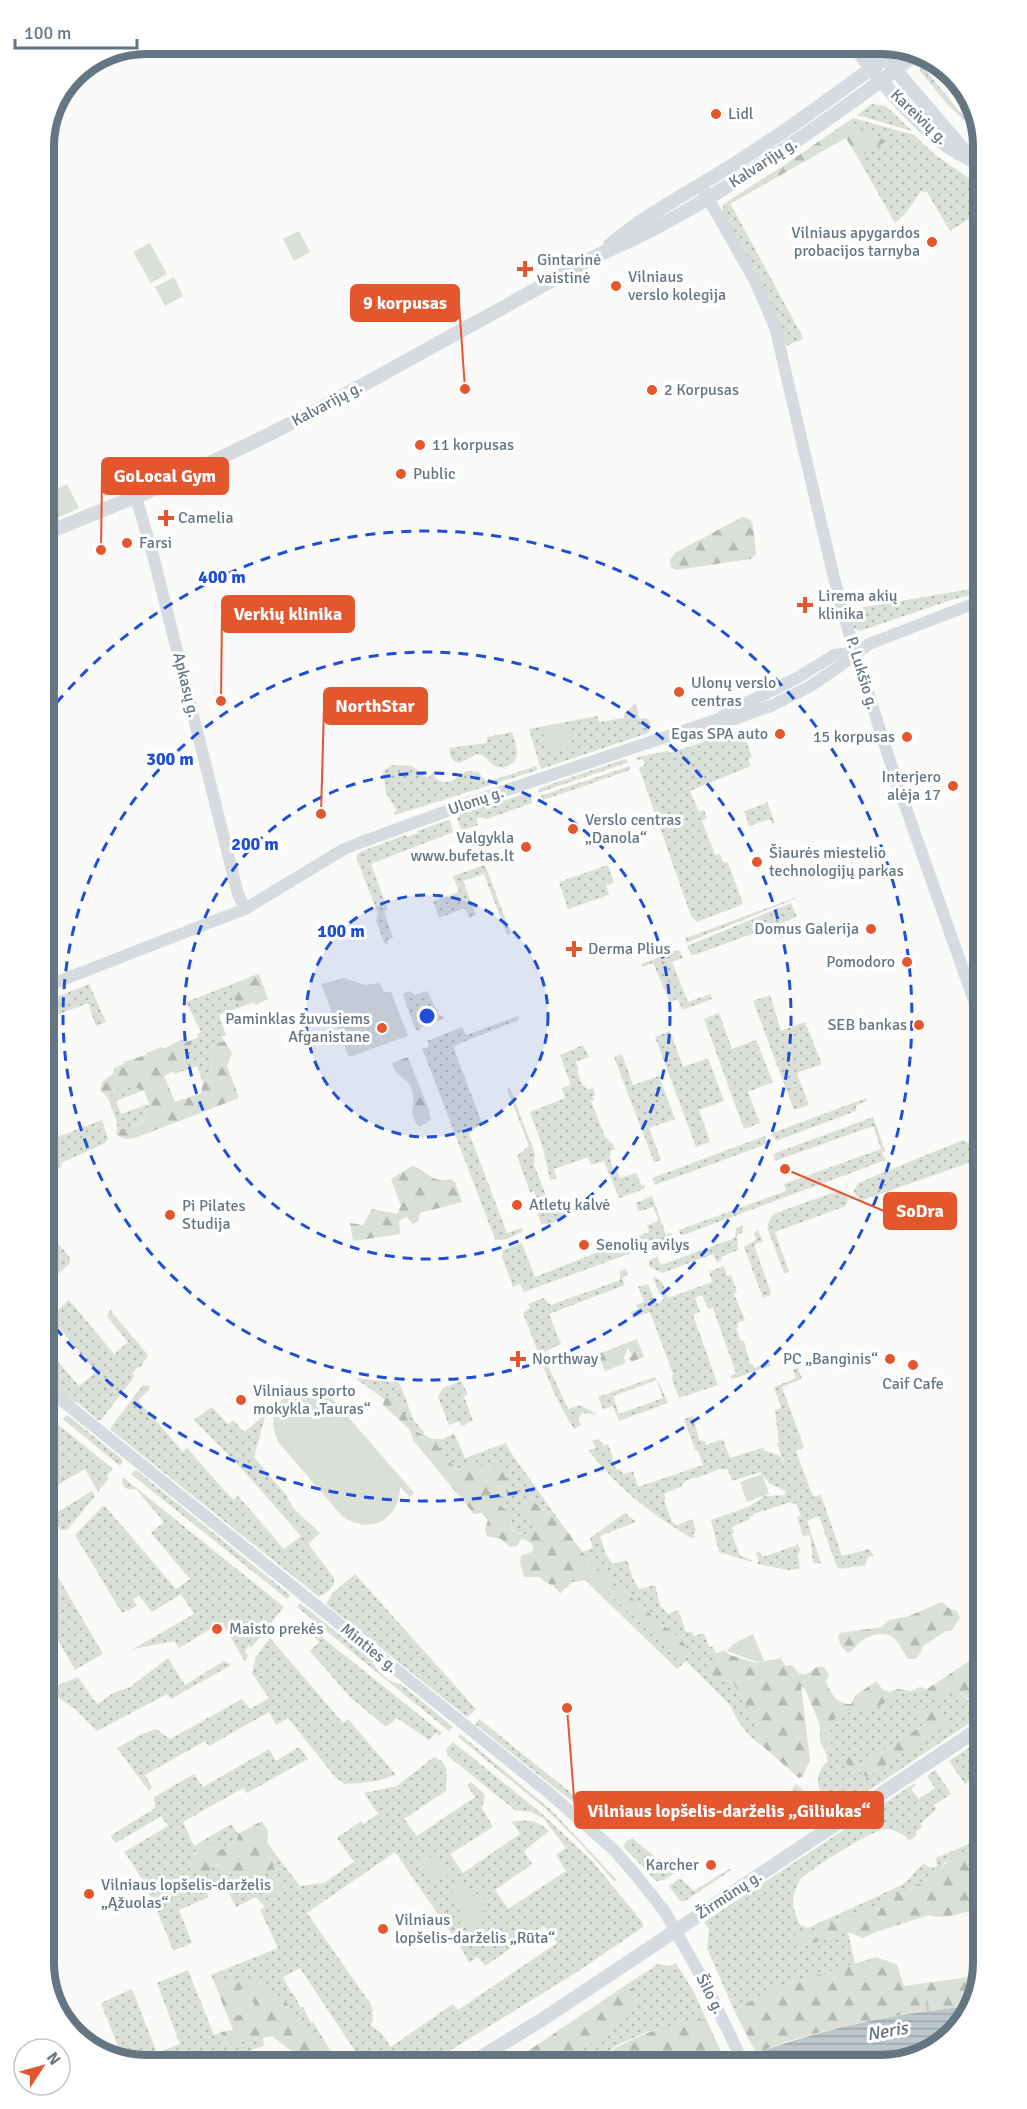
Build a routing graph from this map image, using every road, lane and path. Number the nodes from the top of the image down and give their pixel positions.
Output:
1 (860, 54) edge
2 (882, 54) edge
3 (890, 54) edge
4 (885, 58) junction
5 (910, 59) edge
6 (871, 69) junction
7 (895, 70) junction
8 (882, 81) junction
9 (973, 157) edge
10 (973, 160) edge
11 (700, 185) junction
12 (708, 198) junction
13 (600, 254) junction
14 (136, 497) junction
15 (54, 530) edge
16 (973, 604) edge
17 (856, 652) junction
18 (245, 909) junction
19 (54, 983) edge
20 (973, 995) edge
21 (54, 1394) edge
22 (973, 1733) edge
23 (675, 1930) junction
24 (484, 2055) edge
25 (740, 2055) edge

1 - 6 main road, Kareivių g.
2 - 4 main road, Kareivių g.
3 - 4 main road, Kalvarijų g.
4 - 6 main road, Kalvarijų g.
4 - 7 main road, Kareivių g.
5 - 7 main road, Kalvarijų g.
6 - 8 main road, Kareivių g.
6 - 11 main road, Kalvarijų g.
7 - 8 main road, Kalvarijų g.
7 - 9 main road, Kareivių g.
8 - 10 main road, Kareivių g.
8 - 12 main road, Kalvarijų g.
11 - 12 main road, P. Lukšio g.
11 - 13 main road, Kalvarijų g.
12 - 13 main road, Kalvarijų g.
12 - 17 main road, P. Lukšio g.
13 - 14 main road, Kalvarijų g.
14 - 15 main road, Kalvarijų g.
14 - 18 main road, Apkasų g.
16 - 17 main road, Ulonų g.
17 - 18 main road, Ulonų g.
17 - 20 main road, P. Lukšio g.
18 - 19 main road
21 - 23 main road, Minties g.
22 - 23 main road, Žirmūnų g.
23 - 24 main road, Žirmūnų g.
23 - 25 main road, Šilo g.

